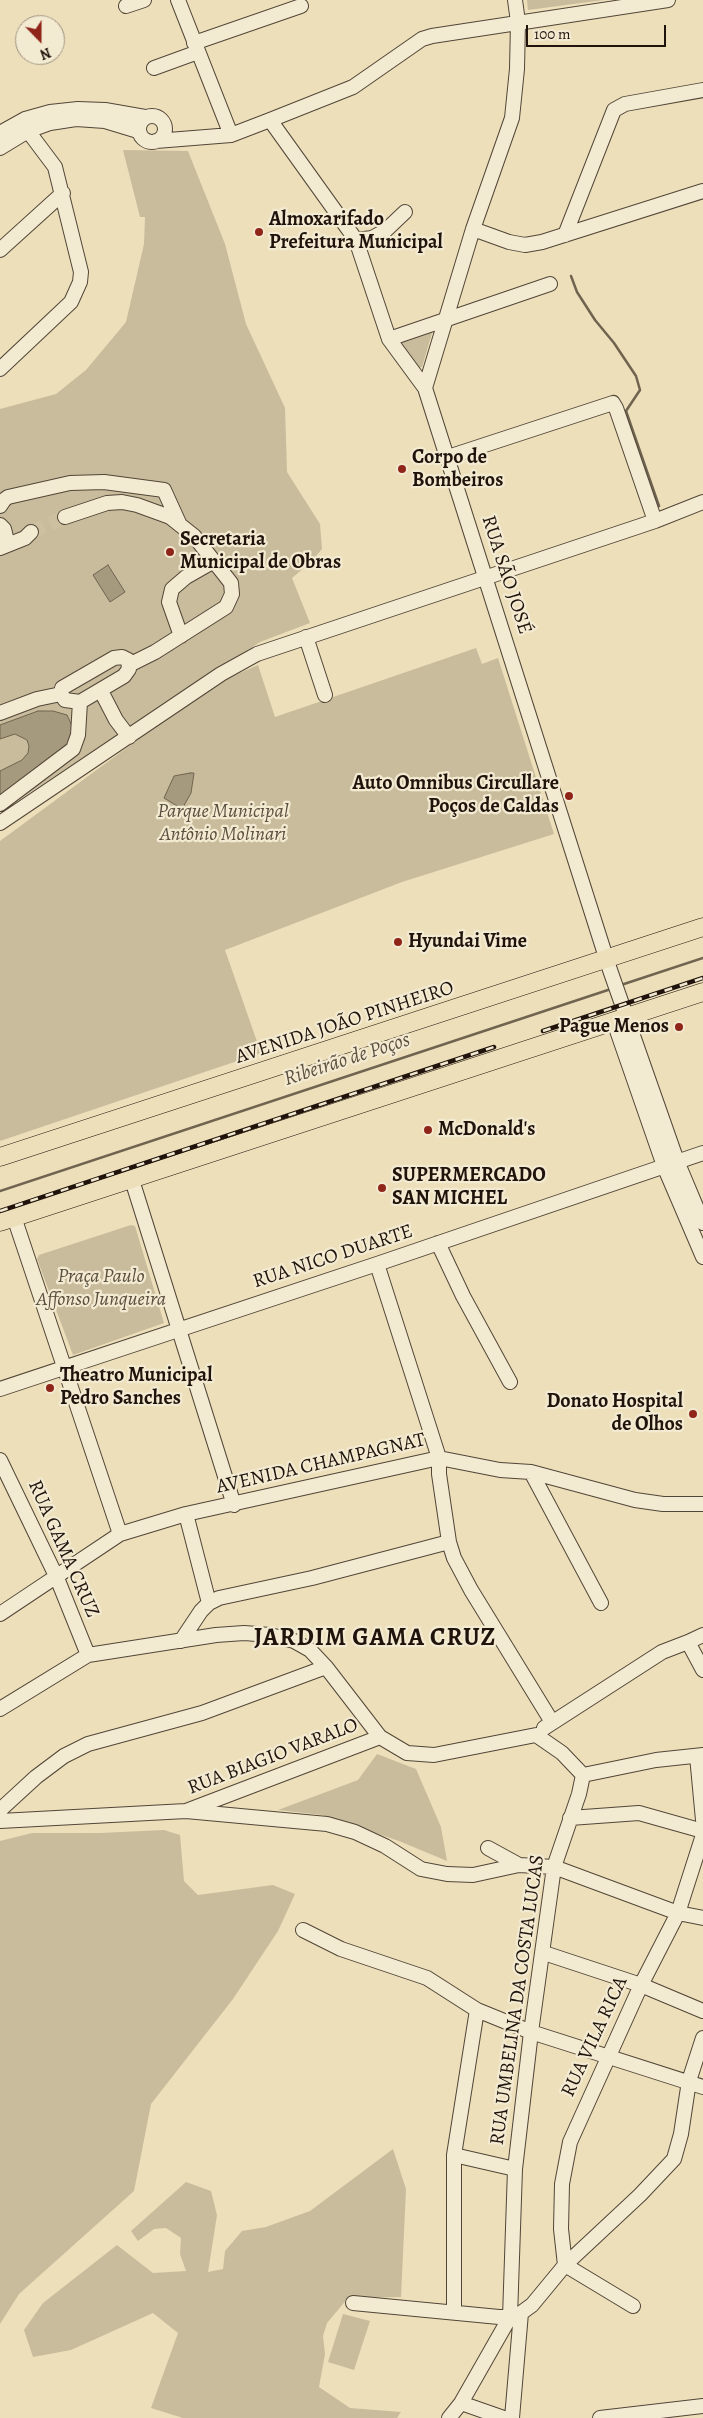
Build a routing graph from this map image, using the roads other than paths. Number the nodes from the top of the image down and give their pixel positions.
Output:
1 (144, 0) edge
2 (178, 0) edge
3 (515, 0) edge
4 (668, 0) edge
5 (126, 6) dead end
6 (300, 6) dead end
7 (518, 22) junction
8 (196, 48) junction
9 (154, 68) dead end
10 (703, 90) edge
11 (145, 117) junction
12 (270, 120) junction
13 (164, 123) junction
14 (28, 131) junction
15 (138, 131) junction
16 (0, 133) edge
17 (231, 135) junction
18 (200, 138) junction
19 (156, 141) junction
20 (0, 148) edge
21 (703, 191) edge
22 (63, 193) junction
23 (405, 212) dead end
24 (473, 229) junction
25 (565, 235) junction
26 (356, 240) junction
27 (0, 250) edge
28 (550, 284) dead end
29 (447, 318) junction
30 (388, 339) junction
31 (0, 369) edge
32 (424, 388) junction
33 (448, 458) junction
34 (703, 502) edge
35 (0, 506) edge
36 (65, 517) tunnel mouth
37 (655, 521) junction
38 (179, 523) junction
39 (0, 525) edge
40 (32, 532) tunnel mouth
41 (0, 548) edge
42 (214, 561) junction
43 (486, 578) junction
44 (181, 636) junction
45 (306, 637) junction
46 (129, 665) junction
47 (101, 691) junction
48 (61, 694) junction
49 (325, 695) dead end
50 (80, 702) junction
51 (0, 713) edge
52 (129, 737) junction
53 (0, 804) edge
54 (0, 824) edge
55 (703, 927) edge
56 (608, 965) junction
57 (703, 992) edge
58 (621, 1015) junction
59 (703, 1153) edge
60 (0, 1157) edge
61 (671, 1164) junction
62 (132, 1180) junction
63 (7, 1220) edge
64 (703, 1223) edge
65 (438, 1243) junction
66 (703, 1257) edge
67 (377, 1264) junction
68 (180, 1329) junction
69 (64, 1367) junction
70 (510, 1382) dead end
71 (0, 1389) edge
72 (439, 1458) junction
73 (0, 1460) edge
74 (531, 1472) junction
75 (703, 1504) edge
76 (234, 1505) junction
77 (186, 1514) junction
78 (120, 1534) junction
79 (449, 1542) junction
80 (57, 1578) junction
81 (209, 1603) junction
82 (601, 1603) dead end
83 (0, 1614) edge
84 (703, 1635) edge
85 (181, 1641) junction
86 (688, 1642) junction
87 (88, 1654) junction
88 (326, 1667) junction
89 (703, 1670) edge
90 (0, 1708) edge
91 (552, 1722) junction
92 (536, 1735) junction
93 (380, 1737) junction
94 (700, 1756) edge
95 (583, 1775) junction
96 (0, 1810) edge
97 (186, 1812) junction
98 (570, 1818) junction
99 (703, 1820) edge
100 (0, 1821) edge
101 (703, 1831) edge
102 (703, 1835) edge
103 (488, 1848) dead end
104 (519, 1865) junction
105 (554, 1867) junction
106 (678, 1913) junction
107 (703, 1918) edge
108 (303, 1930) dead end
109 (544, 1953) junction
110 (641, 1985) junction
111 (477, 2010) junction
112 (703, 2011) edge
113 (531, 2032) junction
114 (703, 2038) edge
115 (608, 2055) junction
116 (689, 2081) junction
117 (703, 2087) edge
118 (454, 2155) junction
119 (515, 2169) junction
120 (565, 2264) junction
121 (353, 2303) dead end
122 (633, 2306) dead end
123 (454, 2312) junction
124 (516, 2315) junction
125 (461, 2403) junction
126 (703, 2406) edge
127 (449, 2418) edge
128 (504, 2418) edge
129 (512, 2418) edge
130 (600, 2418) edge

1 - 5 street
2 - 8 street
3 - 7 street
4 - 7 street
6 - 8 street
7 - 12 street
7 - 24 street
8 - 9 street
8 - 17 street
10 - 25 street
11 - 13 street
11 - 15 street
11 - 16 street
12 - 17 street
12 - 26 street, RUA SÃO JOSÉ
13 - 18 street
13 - 19 street
14 - 15 street
14 - 20 street
14 - 22 street
15 - 19 street
17 - 18 street
18 - 19 street
21 - 25 street
22 - 27 street
22 - 31 street
23 - 26 street
24 - 25 street
24 - 29 street
26 - 30 street, RUA SÃO JOSÉ
28 - 29 street
29 - 30 street
29 - 32 street
30 - 32 street, RUA SÃO JOSÉ
32 - 33 street, RUA SÃO JOSÉ
33 - 37 street
33 - 43 street, RUA SÃO JOSÉ
34 - 37 street
35 - 38 street
36 - 38 street
37 - 43 street
38 - 42 street
39 - 41 street
40 - 41 street
42 - 44 street
42 - 44 street
43 - 45 street
43 - 56 street, RUA SÃO JOSÉ
44 - 46 street
45 - 49 street
45 - 52 street
46 - 47 street
46 - 48 street
47 - 50 street
47 - 52 street
48 - 50 street
48 - 51 street
50 - 53 street
52 - 54 street
55 - 56 main road, AVENIDA JOÃO PINHEIRO
56 - 58 street, RUA SÃO JOSÉ
56 - 60 main road, AVENIDA JOÃO PINHEIRO
57 - 58 main road
58 - 61 street, RUA SÃO JOSÉ
58 - 62 main road
59 - 61 street, RUA NICO DUARTE
61 - 64 street
61 - 65 street, RUA NICO DUARTE
61 - 66 street
62 - 63 main road
62 - 68 street
63 - 69 street
65 - 67 street, RUA NICO DUARTE
65 - 70 street
67 - 68 street, RUA NICO DUARTE
67 - 72 street
68 - 69 street, RUA NICO DUARTE
68 - 76 street
69 - 71 street, RUA NICO DUARTE
69 - 78 street
72 - 74 street, AVENIDA CHAMPAGNAT
72 - 76 street, AVENIDA CHAMPAGNAT
72 - 79 street
73 - 80 street, RUA GAMA CRUZ
74 - 75 street, AVENIDA CHAMPAGNAT
74 - 82 street
76 - 77 street, AVENIDA CHAMPAGNAT
77 - 78 street, AVENIDA CHAMPAGNAT
77 - 81 street
78 - 80 street, AVENIDA CHAMPAGNAT
79 - 81 street
79 - 91 street
80 - 83 street, AVENIDA CHAMPAGNAT
80 - 87 street, RUA GAMA CRUZ
81 - 85 street
84 - 86 street
85 - 87 street
85 - 88 street
86 - 89 street
86 - 91 street
87 - 90 street
88 - 93 street
88 - 96 street
91 - 92 street
92 - 93 street
92 - 95 street
93 - 97 street, RUA BIAGIO VARALO
94 - 95 street
94 - 99 street
95 - 98 street, RUA UMBELINA DA COSTA LUCAS
97 - 100 street, RUA BIAGIO VARALO
97 - 104 street
98 - 101 street
98 - 105 street, RUA UMBELINA DA COSTA LUCAS
102 - 106 street, RUA VILA RICA
103 - 104 street
104 - 105 street
105 - 106 street
105 - 109 street, RUA UMBELINA DA COSTA LUCAS
106 - 107 street
106 - 110 street, RUA VILA RICA
108 - 111 street
109 - 110 street
109 - 113 street, RUA UMBELINA DA COSTA LUCAS
110 - 112 street
110 - 115 street, RUA VILA RICA
111 - 113 street
111 - 118 street
113 - 115 street
113 - 119 street, RUA UMBELINA DA COSTA LUCAS
114 - 116 street
115 - 116 street
115 - 120 street, RUA VILA RICA
116 - 117 street
116 - 120 street
118 - 119 street
118 - 123 street
119 - 124 street, RUA UMBELINA DA COSTA LUCAS
120 - 122 street
120 - 124 street
121 - 123 street
123 - 124 street
124 - 125 street
124 - 129 street, RUA UMBELINA DA COSTA LUCAS
125 - 127 street
125 - 128 street
126 - 130 street

